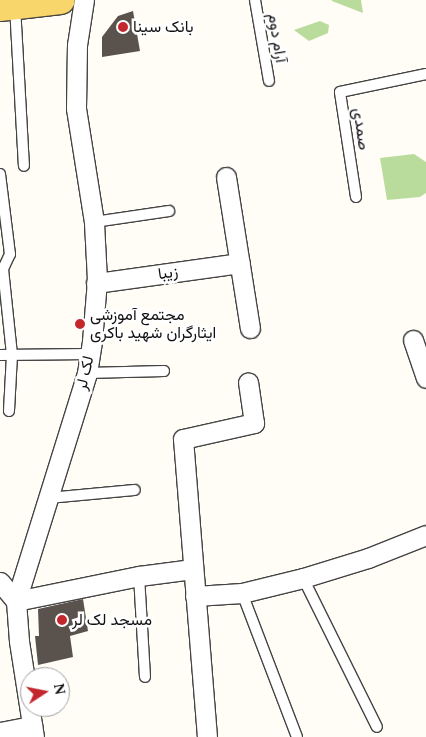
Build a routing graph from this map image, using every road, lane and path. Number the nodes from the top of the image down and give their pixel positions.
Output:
1 (61, 0) edge
2 (84, 0) edge
3 (255, 0) edge
4 (7, 6) edge
5 (426, 74) edge
6 (268, 81) dead end
7 (24, 166) dead end
8 (0, 174) edge
9 (226, 177) dead end
10 (356, 197) dead end
11 (169, 211) dead end
12 (94, 222) junction
13 (240, 263) junction
14 (96, 284) junction
15 (250, 328) dead end
16 (413, 340) dead end
17 (0, 355) edge
18 (12, 355) junction
19 (88, 364) junction
20 (164, 371) dead end
21 (426, 378) edge
22 (248, 382) dead end
23 (9, 411) dead end
24 (135, 490) dead end
25 (48, 498) junction
26 (426, 535) edge
27 (193, 569) junction
28 (139, 576) junction
29 (303, 578) junction
30 (0, 582) edge
31 (242, 592) junction
32 (196, 596) junction
33 (16, 602) junction
34 (145, 677) dead end
35 (377, 727) dead end
36 (0, 732) edge
37 (33, 732) edge
38 (207, 737) edge
39 (297, 737) edge

1 - 4 main road
2 - 12 street, لک لر
3 - 6 lane, آرام دوم
4 - 7 lane
5 - 10 lane, صمدی
8 - 18 lane
9 - 13 street
11 - 12 lane
12 - 14 street, لک لر
13 - 14 street, زیبا
13 - 15 street
14 - 19 street, لک لر
16 - 21 street
17 - 18 lane
18 - 19 lane
18 - 23 lane
19 - 20 lane
19 - 25 street, لک لر
22 - 27 street
24 - 25 lane
25 - 33 street, لک لر
26 - 29 street
27 - 28 street
27 - 32 street
28 - 33 street
28 - 34 lane
29 - 31 street
29 - 35 lane
30 - 33 street
31 - 32 street
31 - 39 lane
32 - 38 street
33 - 37 street, لک لر
36 - 37 street

